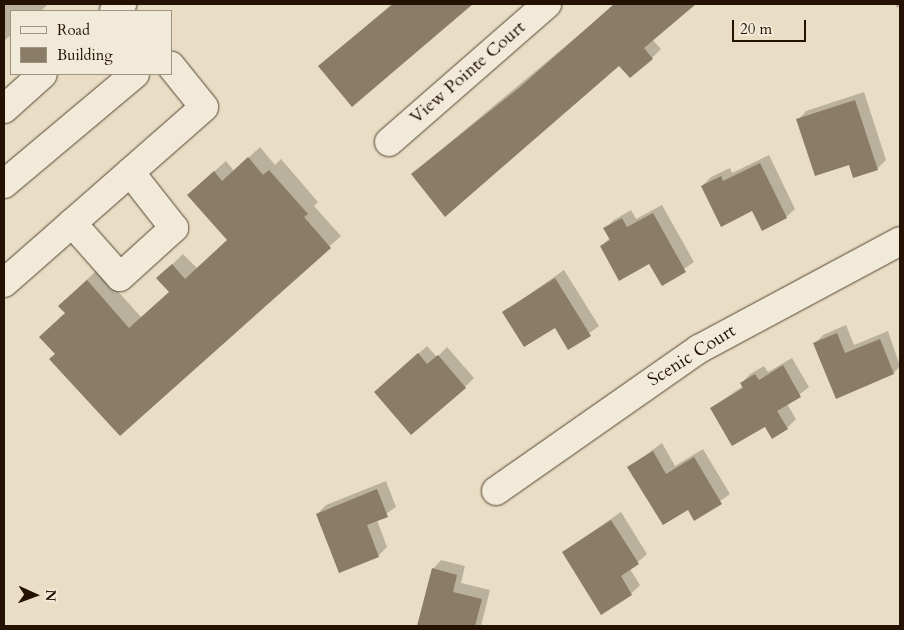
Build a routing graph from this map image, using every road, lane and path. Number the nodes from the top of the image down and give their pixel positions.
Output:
1 (548, 4) edge
2 (172, 67) edge
3 (43, 75) edge
4 (134, 75) edge
5 (4, 109) edge
6 (389, 142) dead end
7 (130, 172) junction
8 (4, 184) edge
9 (72, 223) junction
10 (900, 242) edge
11 (4, 283) edge
12 (496, 492) dead end

1 - 6 street, View Pointe Court
2 - 7 street
3 - 5 street
4 - 8 street
7 - 9 street
7 - 9 street
9 - 11 street
10 - 12 street, Scenic Court

